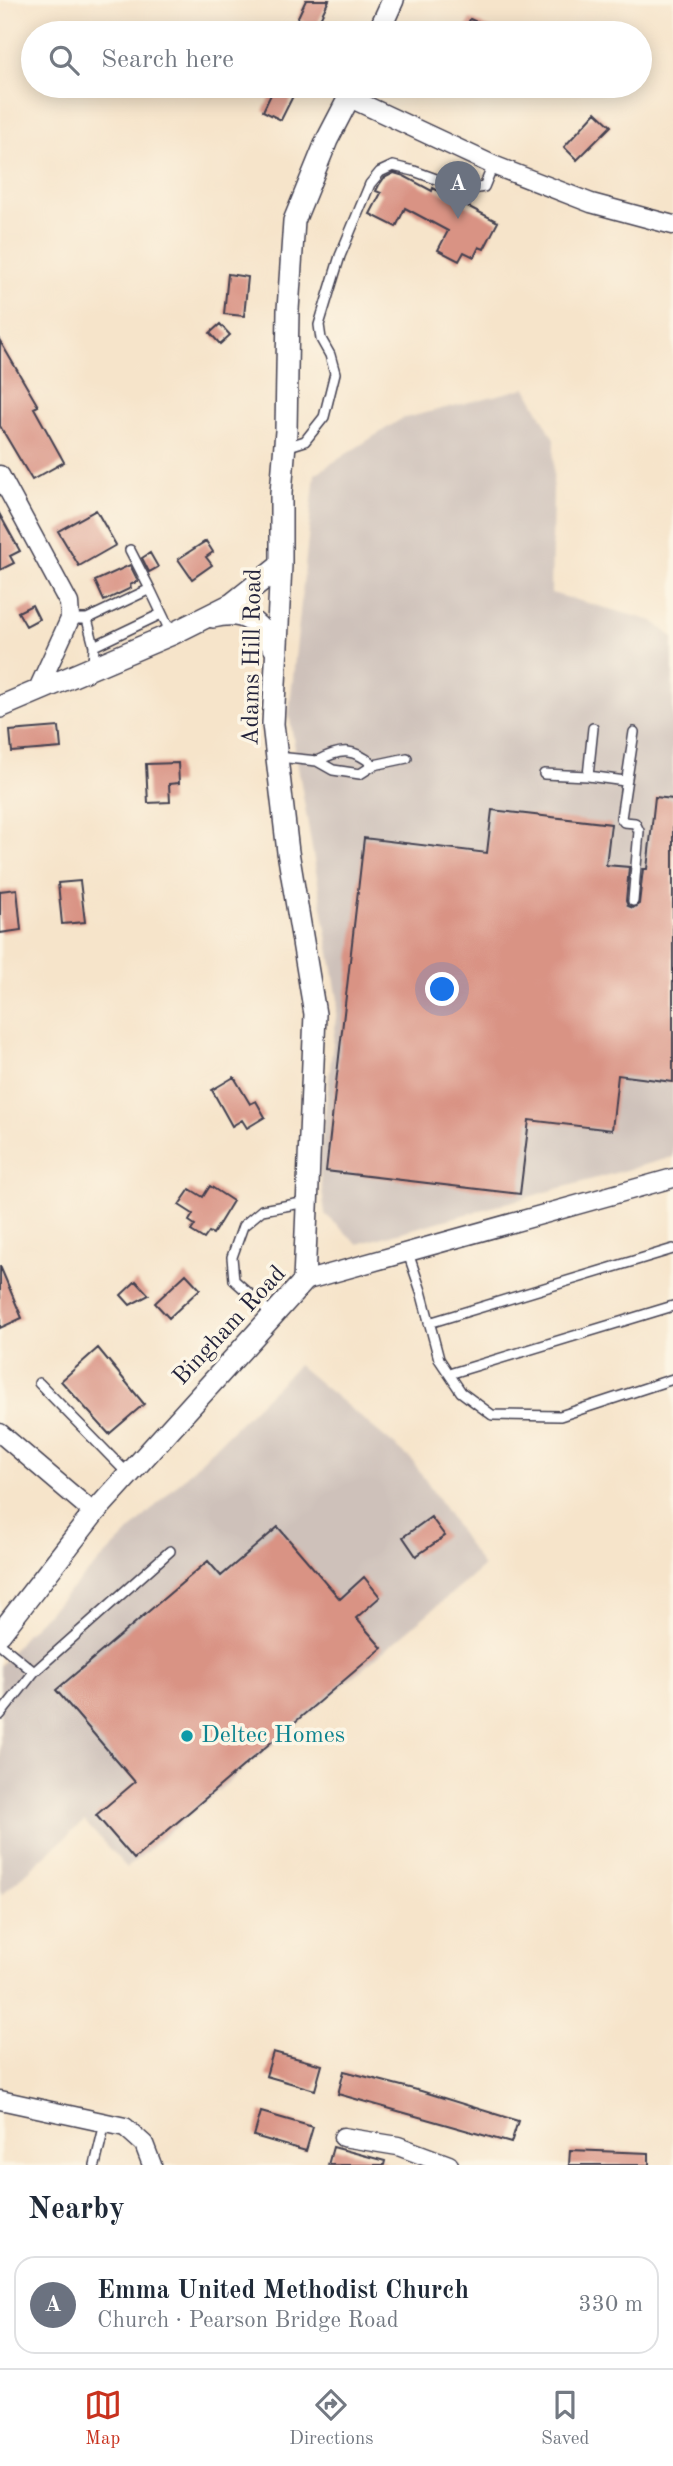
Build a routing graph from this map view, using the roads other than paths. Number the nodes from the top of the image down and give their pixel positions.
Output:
1 (393, 0) edge
2 (383, 21) edge
3 (350, 98) edge
4 (365, 98) edge
5 (494, 165) junction
6 (673, 225) edge
7 (284, 448) junction
8 (0, 475) edge
9 (131, 550) dead end
10 (281, 565) junction
11 (150, 589) junction
12 (161, 614) junction
13 (78, 619) junction
14 (197, 621) junction
15 (172, 634) junction
16 (94, 646) junction
17 (277, 652) junction
18 (93, 668) junction
19 (37, 691) junction
20 (0, 707) edge
21 (593, 727) dead end
22 (634, 732) dead end
23 (277, 757) junction
24 (407, 758) dead end
25 (317, 761) junction
26 (374, 765) junction
27 (544, 774) dead end
28 (588, 776) junction
29 (625, 781) junction
30 (633, 901) dead end
31 (673, 1178) edge
32 (307, 1202) junction
33 (673, 1249) edge
34 (408, 1253) junction
35 (304, 1281) junction
36 (673, 1306) edge
37 (273, 1315) junction
38 (429, 1323) junction
39 (449, 1374) junction
40 (673, 1379) edge
41 (39, 1383) dead end
42 (0, 1433) edge
43 (129, 1475) junction
44 (94, 1513) junction
45 (170, 1551) dead end
46 (0, 1634) edge
47 (0, 1644) edge
48 (34, 1672) junction
49 (0, 1715) edge
50 (0, 2100) edge
51 (105, 2122) junction
52 (343, 2137) dead end
53 (95, 2165) edge
54 (152, 2165) edge
55 (449, 2165) edge

1 - 2 street
3 - 7 street, Adams Hill Road
4 - 5 street
5 - 6 street
5 - 7 lane
7 - 10 street, Adams Hill Road
8 - 13 street
9 - 11 lane
10 - 14 street
10 - 17 street, Adams Hill Road
11 - 12 lane
11 - 13 lane
12 - 15 lane
12 - 16 lane
13 - 16 lane
13 - 19 street
14 - 15 street
14 - 17 street
15 - 18 street
16 - 18 lane
17 - 23 street, Adams Hill Road
18 - 19 street
19 - 20 street
21 - 28 lane
22 - 29 lane
23 - 25 lane
23 - 32 street, Adams Hill Road
24 - 26 lane
25 - 26 lane
25 - 26 lane
27 - 28 lane
28 - 29 lane
29 - 30 lane
31 - 34 street, Bingham Road
32 - 35 street, Adams Hill Road
32 - 37 lane
33 - 38 lane
34 - 35 street, Bingham Road
34 - 38 lane
35 - 37 street, Bingham Road
36 - 39 lane
37 - 43 street, Bingham Road
38 - 39 lane
39 - 40 lane
41 - 43 lane
42 - 44 street
43 - 44 street, Bingham Road
44 - 46 street, Bingham Road
45 - 48 lane
47 - 48 lane
48 - 49 lane
50 - 51 street
51 - 53 lane
51 - 54 street
52 - 55 street

